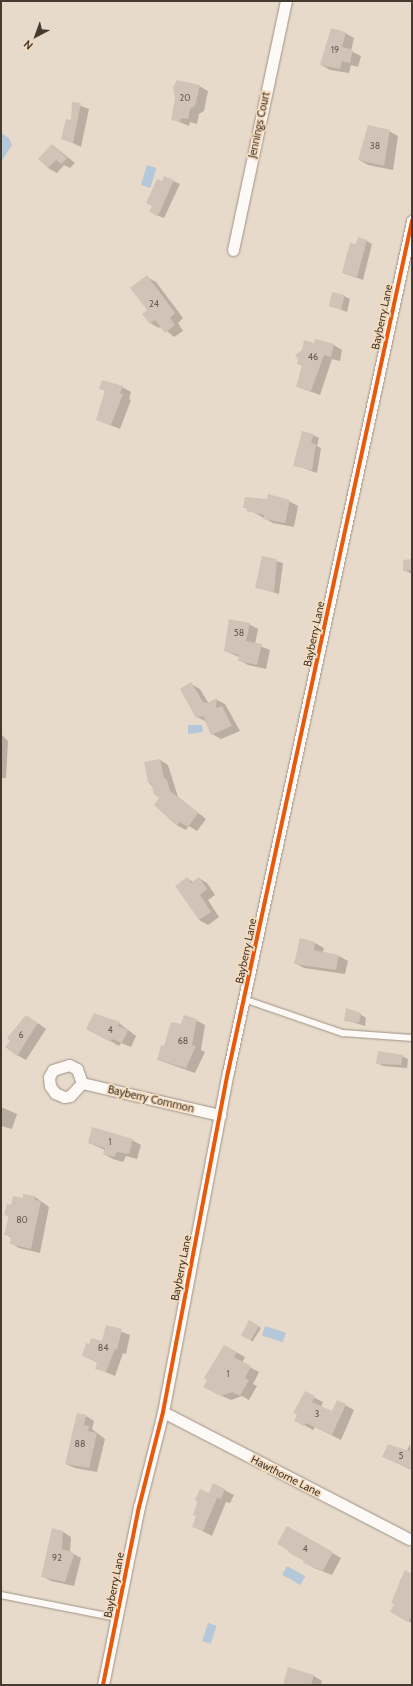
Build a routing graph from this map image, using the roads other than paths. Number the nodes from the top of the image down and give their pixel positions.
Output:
1 (286, 1) edge
2 (412, 221) edge
3 (233, 250) dead end
4 (244, 1000) junction
5 (412, 1038) edge
6 (82, 1083) dead end
7 (220, 1115) junction
8 (163, 1412) junction
9 (409, 1539) dead end
10 (1, 1595) edge
11 (117, 1618) junction
12 (104, 1685) edge

1 - 3 street, Jennings Court
2 - 4 street, Bayberry Lane
4 - 5 lane
4 - 7 street, Bayberry Lane
6 - 7 street, Bayberry Common
7 - 8 street, Bayberry Lane
8 - 9 street, Hawthorne Lane
8 - 11 street, Bayberry Lane
10 - 11 lane
11 - 12 street, Bayberry Lane

